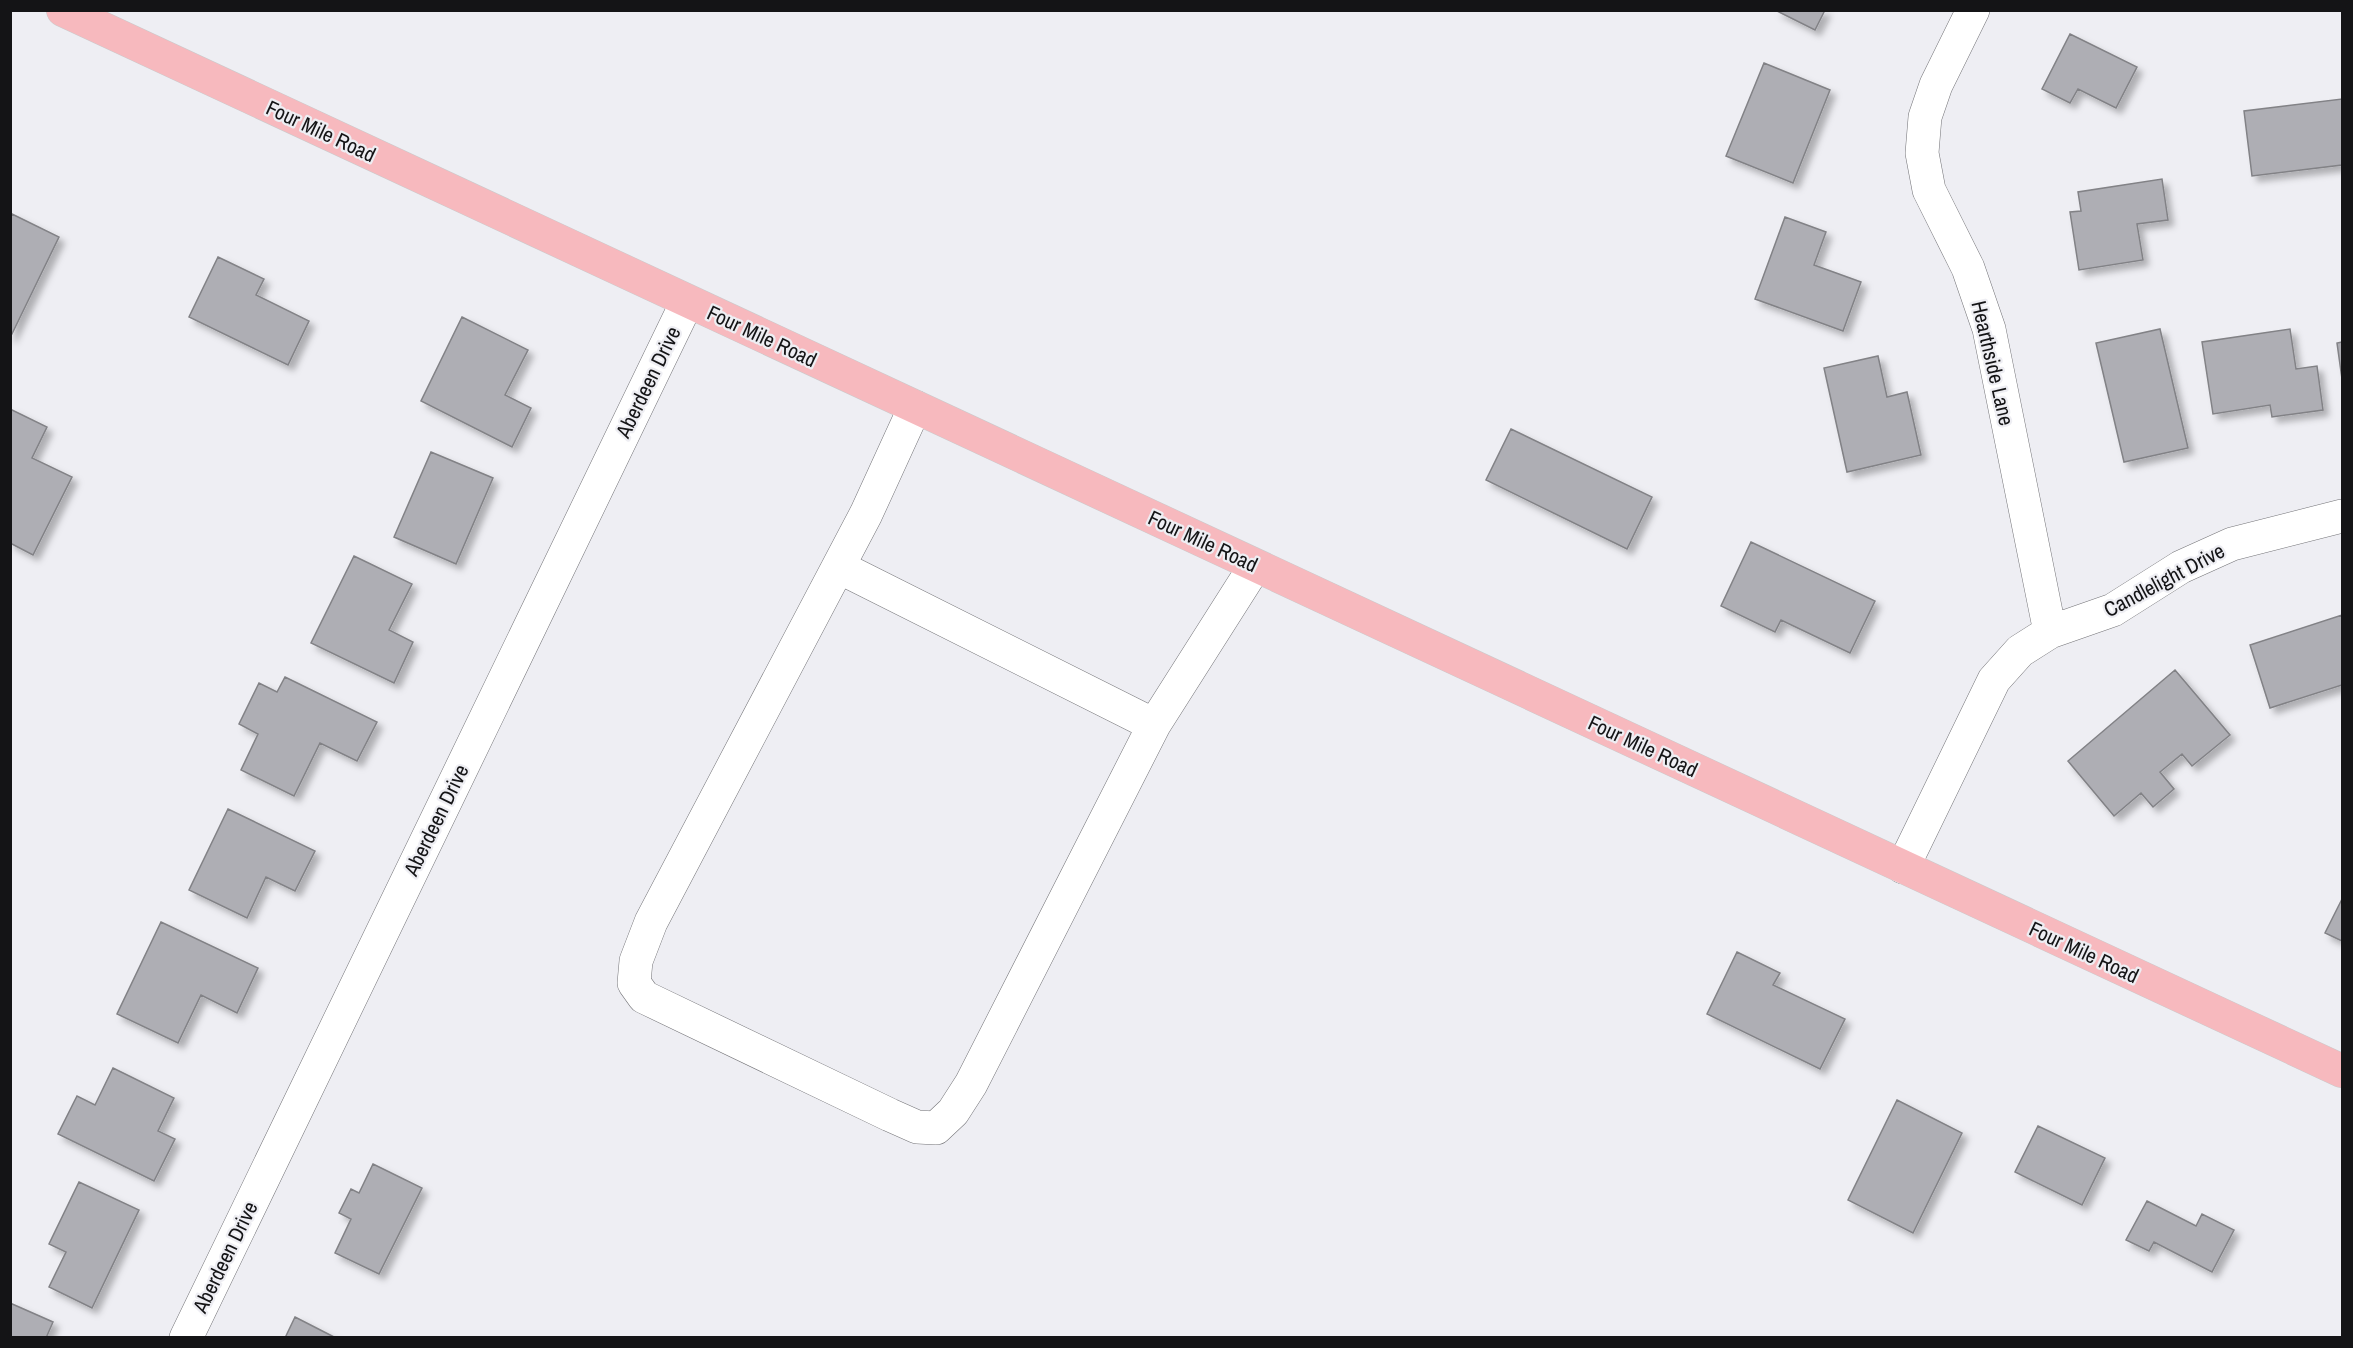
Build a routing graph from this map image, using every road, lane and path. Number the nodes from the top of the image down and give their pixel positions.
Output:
1 (63, 10) edge
2 (1967, 24) edge
3 (687, 302) junction
4 (915, 407) junction
5 (2343, 516) edge
6 (1255, 566) junction
7 (839, 567) junction
8 (2050, 632) junction
9 (1154, 725) junction
10 (1903, 867) junction
11 (2343, 1071) edge
12 (186, 1338) edge

1 - 3 main road, Four Mile Road
2 - 8 street, Hearthside Lane
3 - 4 main road, Four Mile Road
3 - 12 street, Aberdeen Drive
4 - 6 main road, Four Mile Road
4 - 7 street
5 - 8 street, Candlelight Drive
6 - 9 street
6 - 10 main road, Four Mile Road
7 - 9 street
7 - 9 street
8 - 10 street, Candlelight Drive
10 - 11 main road, Four Mile Road

